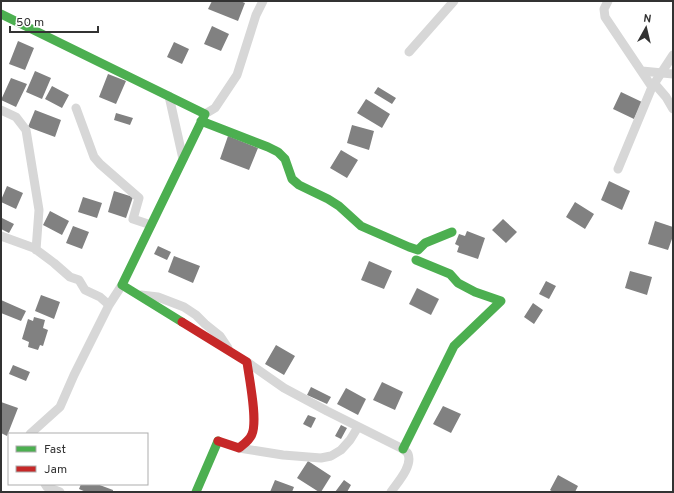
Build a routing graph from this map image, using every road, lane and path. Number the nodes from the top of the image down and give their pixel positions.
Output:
1 (262, 1) edge
2 (454, 1) edge
3 (608, 1) edge
4 (1, 14) edge
5 (409, 52) dead end
6 (673, 55) edge
7 (642, 71) junction
8 (661, 73) junction
9 (673, 74) edge
10 (653, 85) junction
11 (169, 96) junction
12 (76, 108) dead end
13 (673, 109) edge
14 (1, 110) edge
15 (203, 117) junction
16 (183, 159) junction
17 (618, 169) dead end
18 (151, 225) junction
19 (452, 232) dead end
20 (1, 236) edge
21 (36, 250) junction
22 (416, 260) dead end
23 (122, 285) junction
24 (138, 295) junction
25 (109, 305) junction
26 (233, 354) junction
27 (247, 362) junction
28 (358, 427) junction
29 (31, 433) edge
30 (239, 448) junction
31 (403, 449) junction
32 (45, 485) edge
33 (60, 492) edge
34 (196, 492) edge
35 (391, 492) edge

1 - 15 street
2 - 5 street
3 - 7 street
4 - 11 street
6 - 8 street
7 - 8 street
7 - 10 street
8 - 9 street
8 - 10 street
10 - 13 street
10 - 17 street
11 - 15 street
11 - 16 street
12 - 18 street
14 - 21 street
15 - 16 street
15 - 19 street
16 - 18 street
18 - 23 street
20 - 21 street
21 - 25 street
22 - 31 street
23 - 24 street
23 - 25 street
24 - 26 street
24 - 26 street
25 - 29 street
26 - 27 street
27 - 28 street
27 - 30 street
28 - 30 street
28 - 31 street
30 - 34 street
31 - 35 street
32 - 33 street

